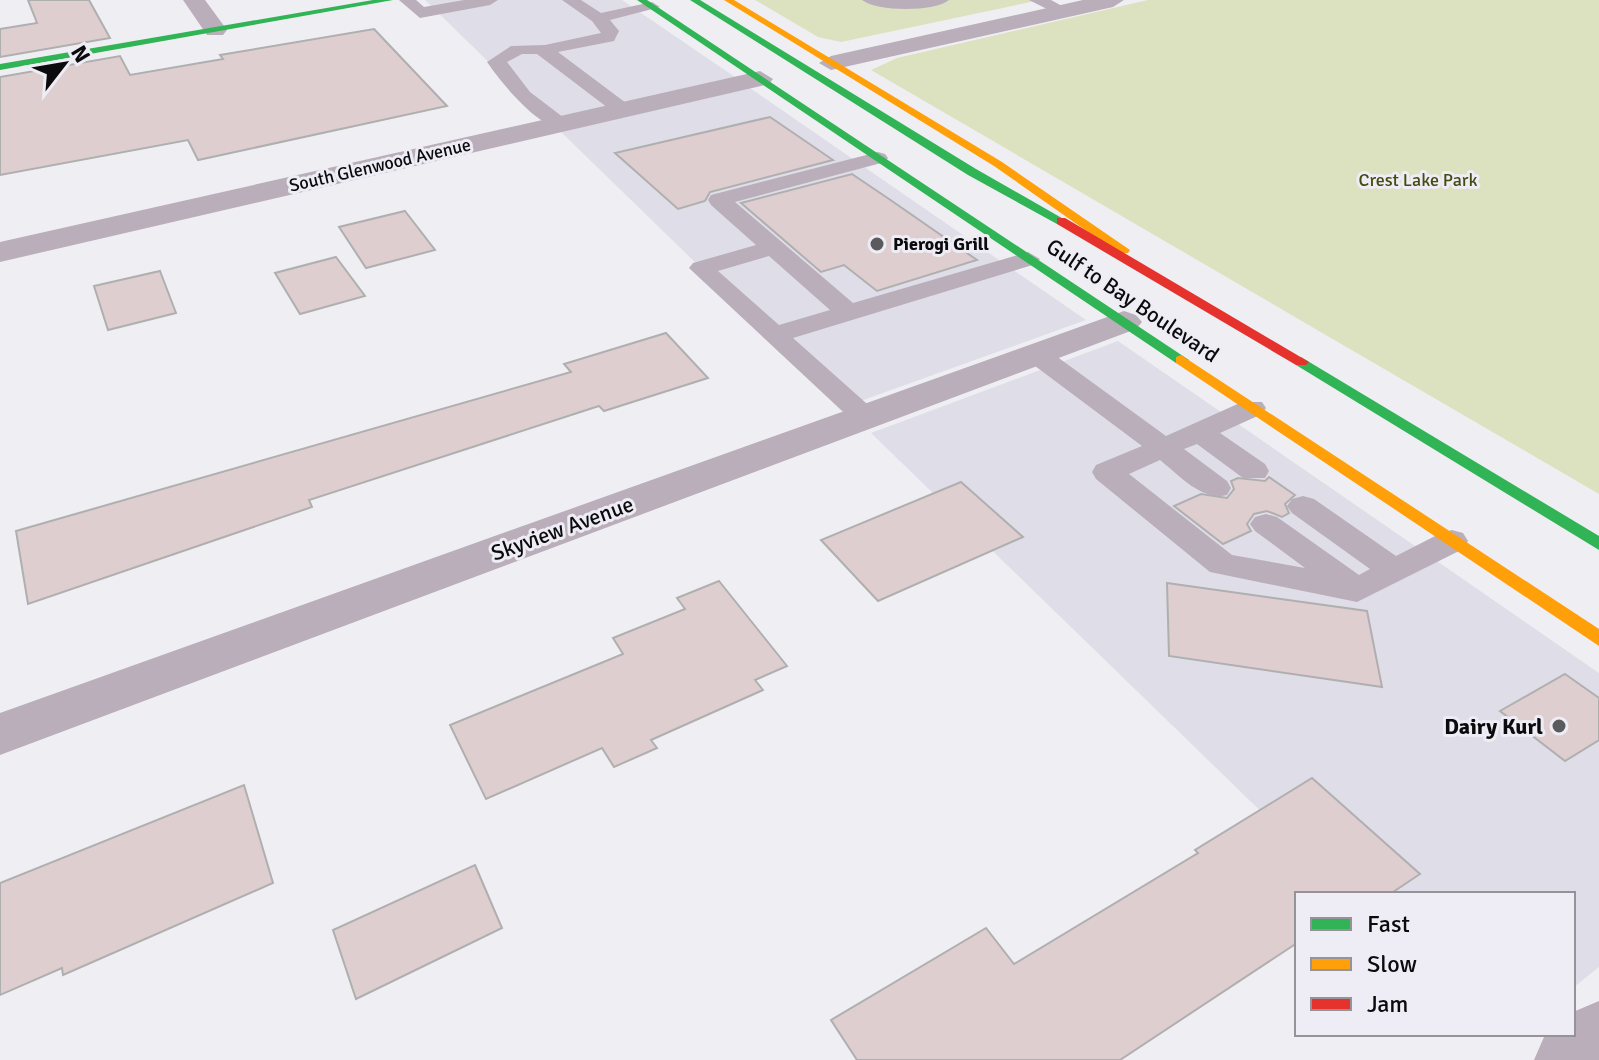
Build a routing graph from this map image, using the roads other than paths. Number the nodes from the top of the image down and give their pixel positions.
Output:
1 (194, 0) edge
2 (389, 0) edge
3 (407, 0) edge
4 (490, 0) edge
5 (570, 0) edge
6 (694, 0) edge
7 (728, 0) edge
8 (870, 0) edge
9 (941, 0) edge
10 (1037, 0) edge
11 (1113, 0) edge
12 (647, 4) edge
13 (1063, 11) junction
14 (598, 18) junction
15 (215, 30) junction
16 (544, 50) junction
17 (831, 63) junction
18 (0, 67) edge
19 (760, 79) junction
20 (623, 110) junction
21 (562, 124) junction
22 (878, 158) junction
23 (773, 248) junction
24 (0, 252) edge
25 (1028, 259) junction
26 (1168, 281) junction
27 (849, 313) junction
28 (1124, 322) junction
29 (1167, 323) dead end
30 (774, 335) junction
31 (1036, 354) junction
32 (1332, 404) dead end
33 (1252, 408) junction
34 (865, 417) junction
35 (1199, 432) junction
36 (1417, 432) junction
37 (1163, 448) junction
38 (1254, 471) dead end
39 (1216, 488) dead end
40 (1303, 506) dead end
41 (1266, 524) dead end
42 (1452, 541) junction
43 (1599, 544) edge
44 (1395, 571) junction
45 (1357, 590) junction
46 (1599, 639) edge
47 (0, 734) edge
48 (1599, 1032) edge
49 (1567, 1060) edge

1 - 15 street
2 - 15 main road
3 - 4 lane
5 - 14 lane
6 - 26 main road, Gulf to Bay Boulevard
7 - 17 main road
8 - 9 lane
10 - 13 lane
11 - 13 street
12 - 14 lane
12 - 19 main road, Gulf to Bay Boulevard
13 - 17 street
14 - 16 lane
15 - 18 main road
16 - 20 lane
16 - 21 lane
17 - 26 main road
19 - 20 street, South Glenwood Avenue
19 - 22 main road, Gulf to Bay Boulevard
20 - 21 street, South Glenwood Avenue
21 - 24 street, South Glenwood Avenue
22 - 23 lane
22 - 25 main road, Gulf to Bay Boulevard
23 - 27 lane
23 - 30 lane
25 - 27 lane
25 - 28 main road, Gulf to Bay Boulevard
26 - 36 main road, Gulf to Bay Boulevard
27 - 30 lane
28 - 29 main road
28 - 31 street, Skyview Avenue
28 - 33 main road, Gulf to Bay Boulevard
30 - 34 lane
31 - 34 street, Skyview Avenue
31 - 37 lane
32 - 36 main road
33 - 35 lane
33 - 42 main road, Gulf to Bay Boulevard
34 - 47 street, Skyview Avenue
35 - 37 lane
35 - 38 lane
36 - 43 main road, Gulf to Bay Boulevard
37 - 39 lane
37 - 45 lane
40 - 44 lane
41 - 45 lane
42 - 44 lane
42 - 46 main road, Gulf to Bay Boulevard
44 - 45 lane
48 - 49 street

